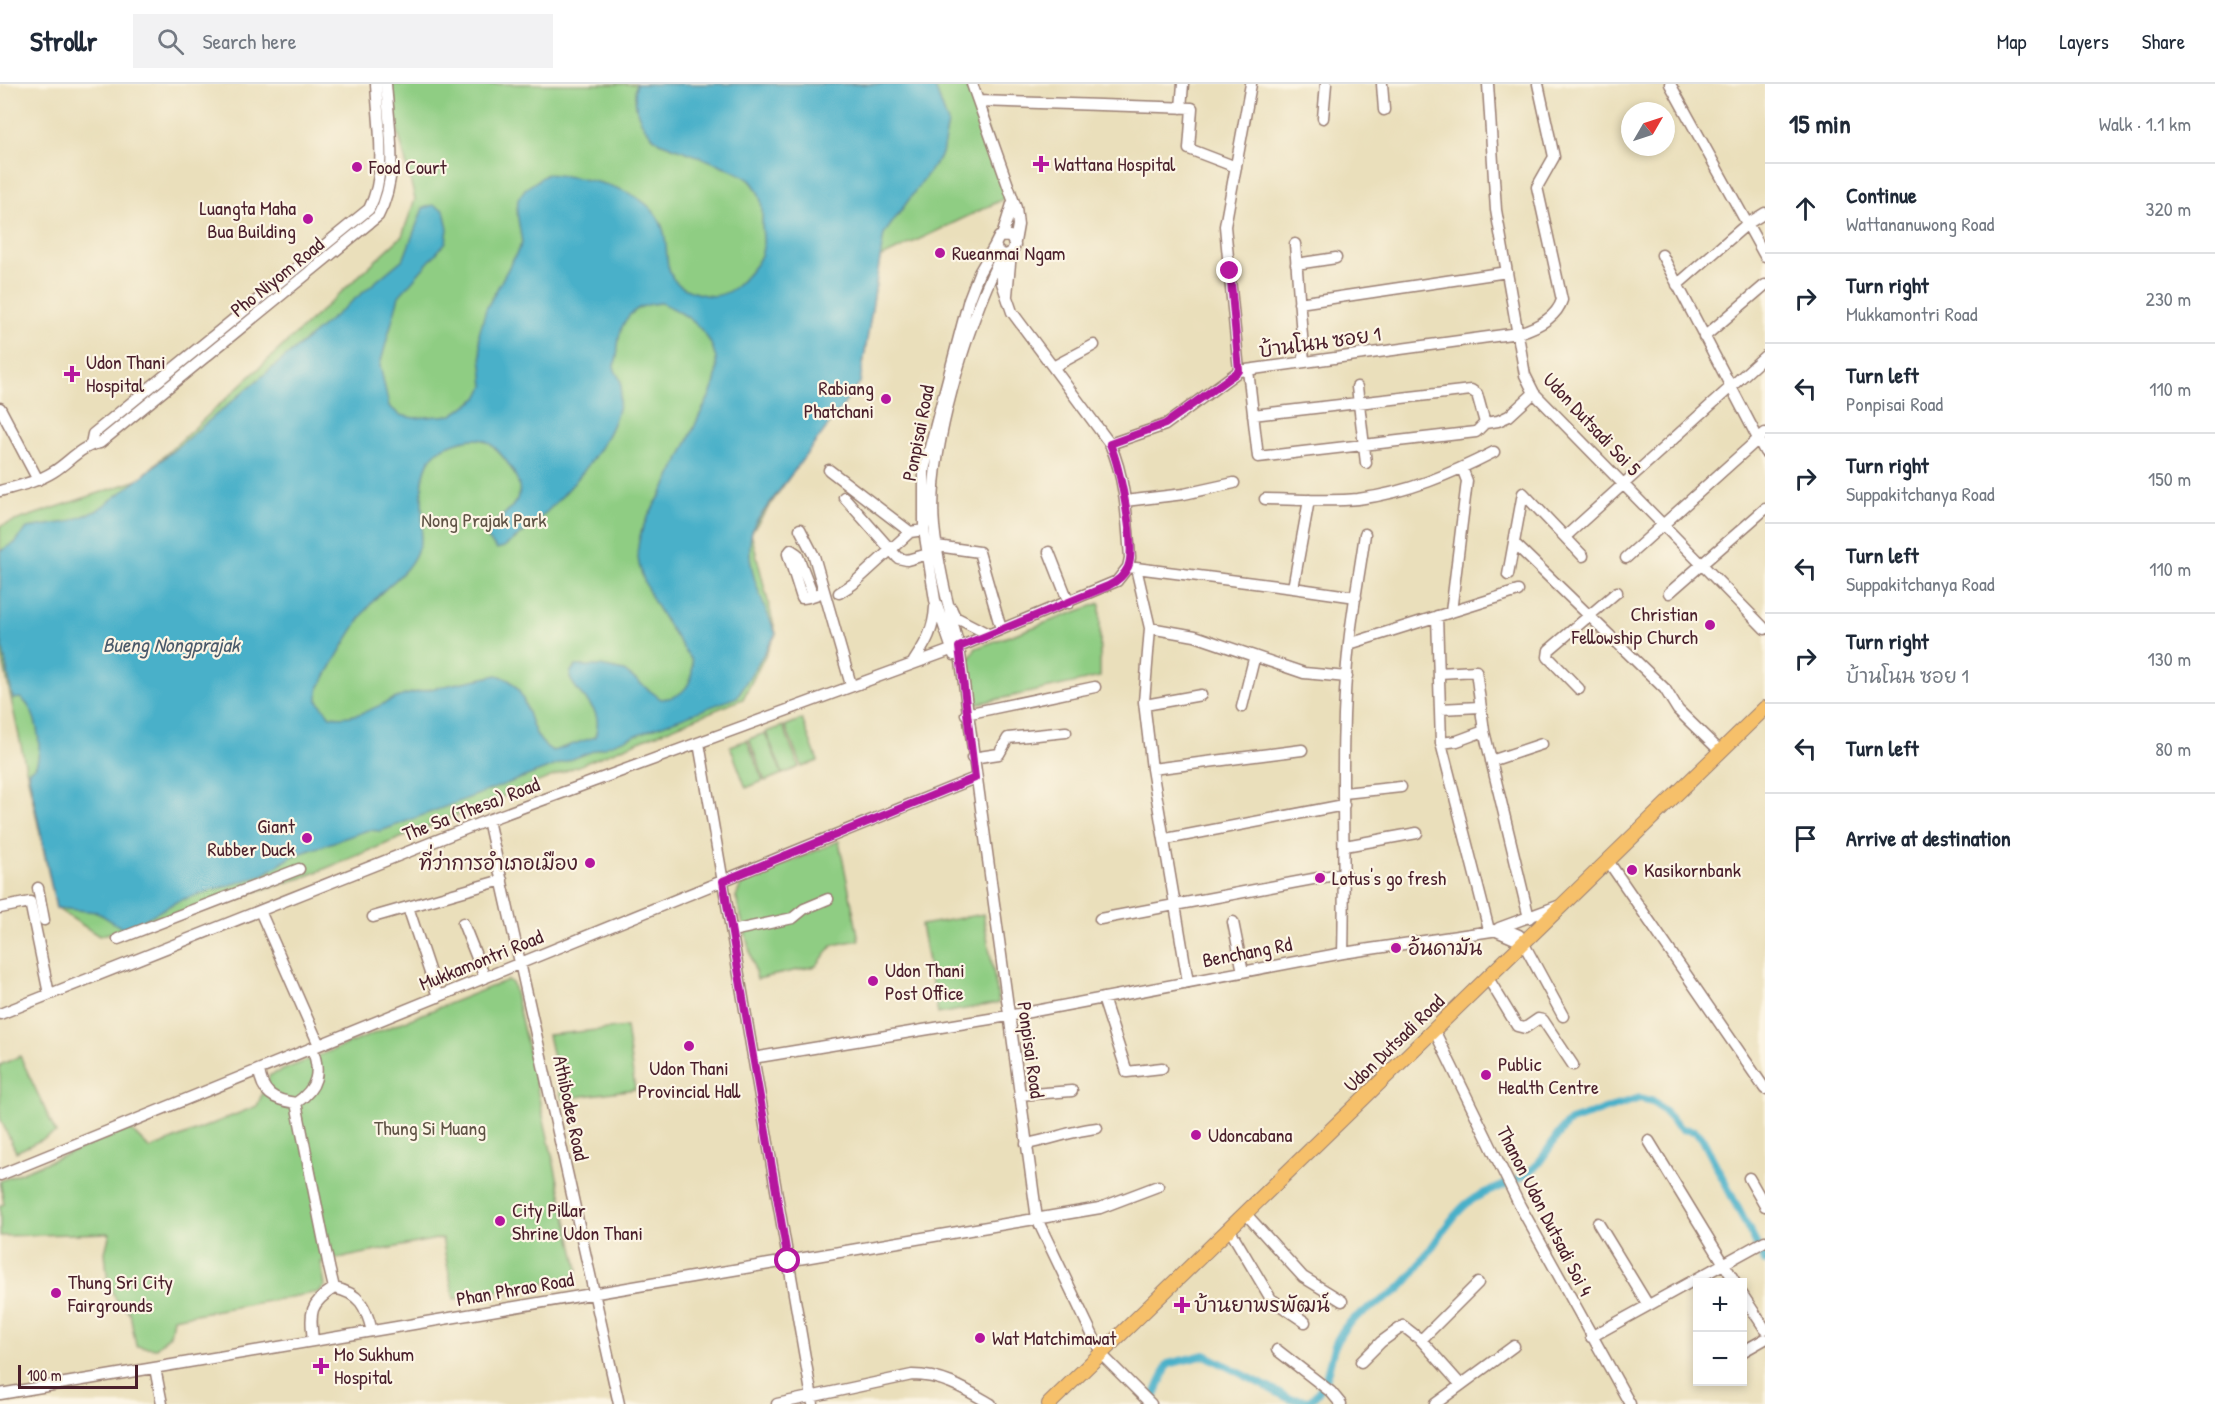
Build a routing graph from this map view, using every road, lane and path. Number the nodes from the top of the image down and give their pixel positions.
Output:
1 (376, 84) edge
2 (386, 84) edge
3 (972, 84) edge
4 (1183, 84) edge
5 (1251, 84) edge
6 (1326, 84) edge
7 (1382, 84) edge
8 (1488, 84) edge
9 (1538, 84) edge
10 (1670, 84) edge
11 (978, 101) junction
12 (1181, 108) junction
13 (1384, 110) dead end
14 (1323, 118) dead end
15 (1236, 168) junction
16 (1013, 201) junction
17 (1765, 213) edge
18 (1747, 224) junction
19 (999, 240) junction
20 (1295, 244) dead end
21 (1009, 250) junction
22 (1662, 255) dead end
23 (1765, 256) edge
24 (1336, 258) dead end
25 (1296, 264) junction
26 (1507, 272) junction
27 (991, 277) junction
28 (1002, 283) junction
29 (1677, 285) junction
30 (1765, 285) edge
31 (1007, 296) junction
32 (1299, 303) junction
33 (1518, 333) junction
34 (1704, 337) junction
35 (1094, 345) dead end
36 (1765, 357) edge
37 (1304, 362) junction
38 (1053, 367) junction
39 (1244, 370) junction
40 (1357, 387) dead end
41 (1730, 388) junction
42 (1534, 393) junction
43 (1359, 403) junction
44 (0, 408) edge
45 (1253, 415) junction
46 (1485, 423) junction
47 (1762, 436) edge
48 (91, 444) junction
49 (1110, 444) junction
50 (1364, 445) junction
51 (1494, 452) dead end
52 (1765, 452) edge
53 (1366, 463) dead end
54 (1462, 468) junction
55 (830, 470) dead end
56 (38, 480) junction
57 (1234, 483) dead end
58 (1622, 484) junction
59 (0, 491) edge
60 (844, 497) dead end
61 (1265, 499) dead end
62 (1309, 500) junction
63 (1125, 501) junction
64 (1765, 508) edge
65 (1662, 526) junction
66 (800, 529) dead end
67 (924, 530) junction
68 (910, 532) junction
69 (1365, 534) dead end
70 (1565, 537) junction
71 (1514, 543) junction
72 (937, 546) junction
73 (891, 551) junction
74 (1049, 552) dead end
75 (928, 554) junction
76 (1583, 556) dead end
77 (1626, 558) dead end
78 (1701, 565) junction
79 (1132, 568) junction
80 (1508, 575) dead end
81 (1293, 588) junction
82 (1518, 591) dead end
83 (824, 592) junction
84 (1617, 592) dead end
85 (839, 593) dead end
86 (1669, 593) dead end
87 (813, 595) dead end
88 (1356, 597) junction
89 (941, 600) junction
90 (1069, 603) junction
91 (1451, 612) junction
92 (1437, 616) junction
93 (1588, 617) junction
94 (1150, 628) junction
95 (1001, 629) junction
96 (1765, 629) edge
97 (988, 634) junction
98 (1349, 644) junction
99 (955, 648) junction
100 (1254, 658) junction
101 (914, 662) junction
102 (1439, 673) junction
103 (1347, 677) junction
104 (851, 686) junction
105 (1095, 687) dead end
106 (1579, 689) dead end
107 (1201, 695) dead end
108 (1145, 705) junction
109 (1242, 707) dead end
110 (1480, 707) junction
111 (1765, 708) edge
112 (1440, 709) junction
113 (966, 714) junction
114 (1484, 731) junction
115 (1066, 732) dead end
116 (699, 743) junction
117 (1441, 743) junction
118 (1542, 744) dead end
119 (1302, 750) dead end
120 (1720, 751) junction
121 (972, 758) junction
122 (1491, 761) junction
123 (1152, 769) junction
124 (975, 778) junction
125 (1401, 787) dead end
126 (1344, 799) junction
127 (488, 820) junction
128 (1417, 833) dead end
129 (1166, 839) junction
130 (1345, 846) junction
131 (1608, 861) junction
132 (299, 869) dead end
133 (1345, 873) junction
134 (502, 880) junction
135 (723, 881) junction
136 (38, 888) dead end
137 (828, 899) dead end
138 (1564, 904) junction
139 (408, 907) junction
140 (1176, 907) junction
141 (0, 908) edge
142 (260, 911) junction
143 (373, 917) dead end
144 (1529, 918) junction
145 (1100, 919) dead end
146 (44, 920) dead end
147 (1233, 922) dead end
148 (463, 923) dead end
149 (1491, 930) junction
150 (732, 931) junction
151 (118, 939) dead end
152 (1524, 943) junction
153 (1343, 953) junction
154 (522, 963) junction
155 (1243, 972) junction
156 (485, 978) junction
157 (1488, 978) junction
158 (1188, 982) junction
159 (49, 994) junction
160 (438, 997) junction
161 (1103, 998) junction
162 (0, 1014) edge
163 (1008, 1016) junction
164 (1563, 1016) dead end
165 (1434, 1030) junction
166 (316, 1047) junction
167 (753, 1058) junction
168 (1573, 1065) dead end
169 (1162, 1068) dead end
170 (259, 1070) junction
171 (1765, 1089) edge
172 (1071, 1090) dead end
173 (1019, 1095) junction
174 (296, 1103) junction
175 (1098, 1128) dead end
176 (1648, 1141) dead end
177 (1026, 1144) junction
178 (0, 1174) edge
179 (1749, 1178) dead end
180 (1158, 1186) dead end
181 (1765, 1206) edge
182 (1246, 1214) junction
183 (1037, 1219) junction
184 (1598, 1223) dead end
185 (1230, 1230) junction
186 (1762, 1243) edge
187 (788, 1261) junction
188 (1723, 1263) junction
189 (1732, 1278) edge
190 (1478, 1283) dead end
191 (334, 1288) junction
192 (592, 1294) junction
193 (1747, 1300) edge
194 (1342, 1301) dead end
195 (1648, 1305) junction
196 (1305, 1322) dead end
197 (1765, 1329) edge
198 (372, 1331) junction
199 (1591, 1337) junction
200 (1765, 1339) edge
201 (1421, 1340) junction
202 (313, 1341) junction
203 (1514, 1346) dead end
204 (1277, 1350) dead end
205 (1747, 1350) edge
206 (1102, 1355) junction
207 (1360, 1362) dead end
208 (155, 1368) junction
209 (1461, 1385) junction
210 (3, 1397) edge
211 (812, 1401) edge
212 (1147, 1401) edge
213 (1438, 1403) edge
214 (162, 1404) edge
215 (619, 1404) edge
216 (777, 1404) edge
217 (992, 1404) edge
218 (1049, 1404) edge
219 (1341, 1404) edge
220 (1630, 1404) edge

1 - 48 street, Pho Niyom Road
2 - 48 street, Pho Niyom Road
3 - 11 street, Ponpisai Road
4 - 12 street
5 - 15 street
6 - 14 street
7 - 13 street
8 - 26 street, Udon Dutsadi Soi 5
9 - 33 street, บ้านโนน ซอย 1
10 - 18 street
11 - 12 street
11 - 16 street, Ponpisai Road
12 - 15 street
15 - 39 street
16 - 19 street, Ponpisai Road
16 - 21 street, Ponpisai Road
17 - 18 street
18 - 23 street
18 - 29 street
19 - 21 street
19 - 21 street
19 - 67 street, Ponpisai Road
20 - 25 street
21 - 27 street, Ponpisai Road
21 - 28 street
21 - 31 street
22 - 29 street
24 - 25 street
25 - 32 street
26 - 32 street
26 - 33 street, Udon Dutsadi Soi 5
27 - 28 street
27 - 72 street, Ponpisai Road
28 - 31 street
29 - 34 street
30 - 34 street
31 - 38 street
32 - 37 street
33 - 37 street, บ้านโนน ซอย 1
33 - 42 street, Udon Dutsadi Soi 5
34 - 41 street
35 - 38 street
36 - 41 street
37 - 39 street, บ้านโนน ซอย 1
38 - 49 street
39 - 45 street
39 - 49 street, บ้านโนน ซอย 1
40 - 43 street
41 - 47 street
41 - 58 street
42 - 46 street
42 - 58 street, Udon Dutsadi Soi 5
43 - 45 street
43 - 46 street
43 - 50 street
44 - 56 street
45 - 50 street
46 - 50 street
47 - 52 street
47 - 65 street
48 - 56 street, Pho Niyom Road
49 - 63 street
50 - 53 street
51 - 54 street
54 - 62 street
54 - 91 street
55 - 68 street
56 - 59 street, Pho Niyom Road
57 - 63 street
58 - 65 street, Udon Dutsadi Soi 5
58 - 70 street
60 - 73 street
61 - 62 street
62 - 81 street
63 - 79 street
64 - 78 street
65 - 77 street
65 - 78 street, Udon Dutsadi Soi 5
66 - 83 street
67 - 68 street
67 - 75 street, Ponpisai Road
68 - 73 street
69 - 88 street
70 - 71 street
70 - 76 street
71 - 80 street
71 - 93 street
72 - 89 street, Ponpisai Road
72 - 95 street
73 - 75 street
73 - 85 street
74 - 90 street
75 - 89 street, Ponpisai Road
78 - 86 street
78 - 96 street, Udon Dutsadi Soi 5
79 - 81 street
79 - 90 street, The Sa (Thesa) Road
79 - 94 street
81 - 88 street
82 - 91 street
83 - 87 street
83 - 104 street
84 - 93 street
88 - 98 street
89 - 97 street
89 - 99 street, Ponpisai Road
89 - 101 street
90 - 95 street, The Sa (Thesa) Road
91 - 92 street
92 - 98 street
92 - 102 street
93 - 106 street
93 - 120 street
94 - 100 street
94 - 108 street
95 - 97 street, The Sa (Thesa) Road
97 - 99 street, The Sa (Thesa) Road
98 - 103 street
99 - 101 street, The Sa (Thesa) Road
99 - 113 street, Ponpisai Road
100 - 103 street
100 - 109 street
101 - 104 street, The Sa (Thesa) Road
102 - 110 street
102 - 112 street
103 - 126 street
104 - 116 street, The Sa (Thesa) Road
105 - 113 street
107 - 108 street
108 - 123 street
110 - 112 street
110 - 114 street
111 - 120 main road, Udon Dutsadi Road
112 - 117 street
113 - 121 street, Ponpisai Road
114 - 117 street
114 - 122 street
115 - 121 street
116 - 127 street, The Sa (Thesa) Road
116 - 135 street
117 - 149 street
118 - 122 street
119 - 123 street
120 - 131 main road, Udon Dutsadi Road
121 - 124 street, Ponpisai Road
122 - 144 street
123 - 129 street
124 - 135 street, Mukkamontri Road
124 - 163 street, Ponpisai Road
125 - 126 street
126 - 129 street
126 - 130 street
127 - 134 street, Athibodee Road
127 - 142 street, The Sa (Thesa) Road
128 - 130 street
129 - 140 street
130 - 133 street
131 - 138 main road, Udon Dutsadi Road
131 - 171 street
132 - 151 street
133 - 140 street
133 - 153 street
134 - 139 street
134 - 154 street, Athibodee Road
135 - 150 street
135 - 154 street, Mukkamontri Road
136 - 146 street
137 - 150 street
138 - 144 street, Benchang Rd
138 - 152 main road, Udon Dutsadi Road
139 - 143 street
139 - 160 street
140 - 145 street
140 - 158 street
141 - 159 street
142 - 159 street, The Sa (Thesa) Road
142 - 166 street
144 - 149 street, Benchang Rd
147 - 155 street
148 - 156 street
149 - 152 street, Benchang Rd
149 - 153 street, Benchang Rd
150 - 167 street
152 - 157 main road, Udon Dutsadi Road
152 - 164 street
153 - 155 street, Benchang Rd
154 - 156 street, Mukkamontri Road
154 - 192 street, Athibodee Road
155 - 158 street, Benchang Rd
156 - 160 street, Mukkamontri Road
157 - 165 main road, Udon Dutsadi Road
157 - 168 street
158 - 161 street, Benchang Rd
159 - 162 street, The Sa (Thesa) Road
160 - 166 street, Mukkamontri Road
161 - 163 street, Benchang Rd
161 - 169 street
163 - 167 street, Benchang Rd
163 - 173 street, Ponpisai Road
165 - 182 main road, Udon Dutsadi Road
165 - 199 street, Thanon Udon Dutsadi Soi 4
166 - 170 street, Mukkamontri Road
166 - 174 street
167 - 187 street
170 - 174 street
170 - 178 street, Mukkamontri Road
172 - 173 street
173 - 177 street, Ponpisai Road
174 - 191 street
175 - 177 street
176 - 188 street
177 - 183 street, Ponpisai Road
179 - 181 street
180 - 183 street, Phan Phrao Road
182 - 185 main road, Udon Dutsadi Road
182 - 194 street
183 - 187 street, Phan Phrao Road
183 - 206 street, Ponpisai Road
184 - 195 street
185 - 196 street
185 - 206 main road, Udon Dutsadi Road
186 - 188 street
187 - 192 street, Phan Phrao Road
187 - 211 street
188 - 189 street
188 - 195 street
190 - 201 street
191 - 198 street
191 - 202 street
192 - 198 street, Phan Phrao Road
192 - 215 street, Athibodee Road
193 - 197 street
195 - 199 street
198 - 202 street, Phan Phrao Road
199 - 220 street, Thanon Udon Dutsadi Soi 4
200 - 205 street
201 - 207 street
201 - 209 street
202 - 208 street, Phan Phrao Road
203 - 209 street
204 - 219 street
206 - 212 street, Ponpisai Road
206 - 218 main road, Udon Dutsadi Road
208 - 210 street, Phan Phrao Road
208 - 214 street
209 - 213 street
211 - 216 street
211 - 217 street

